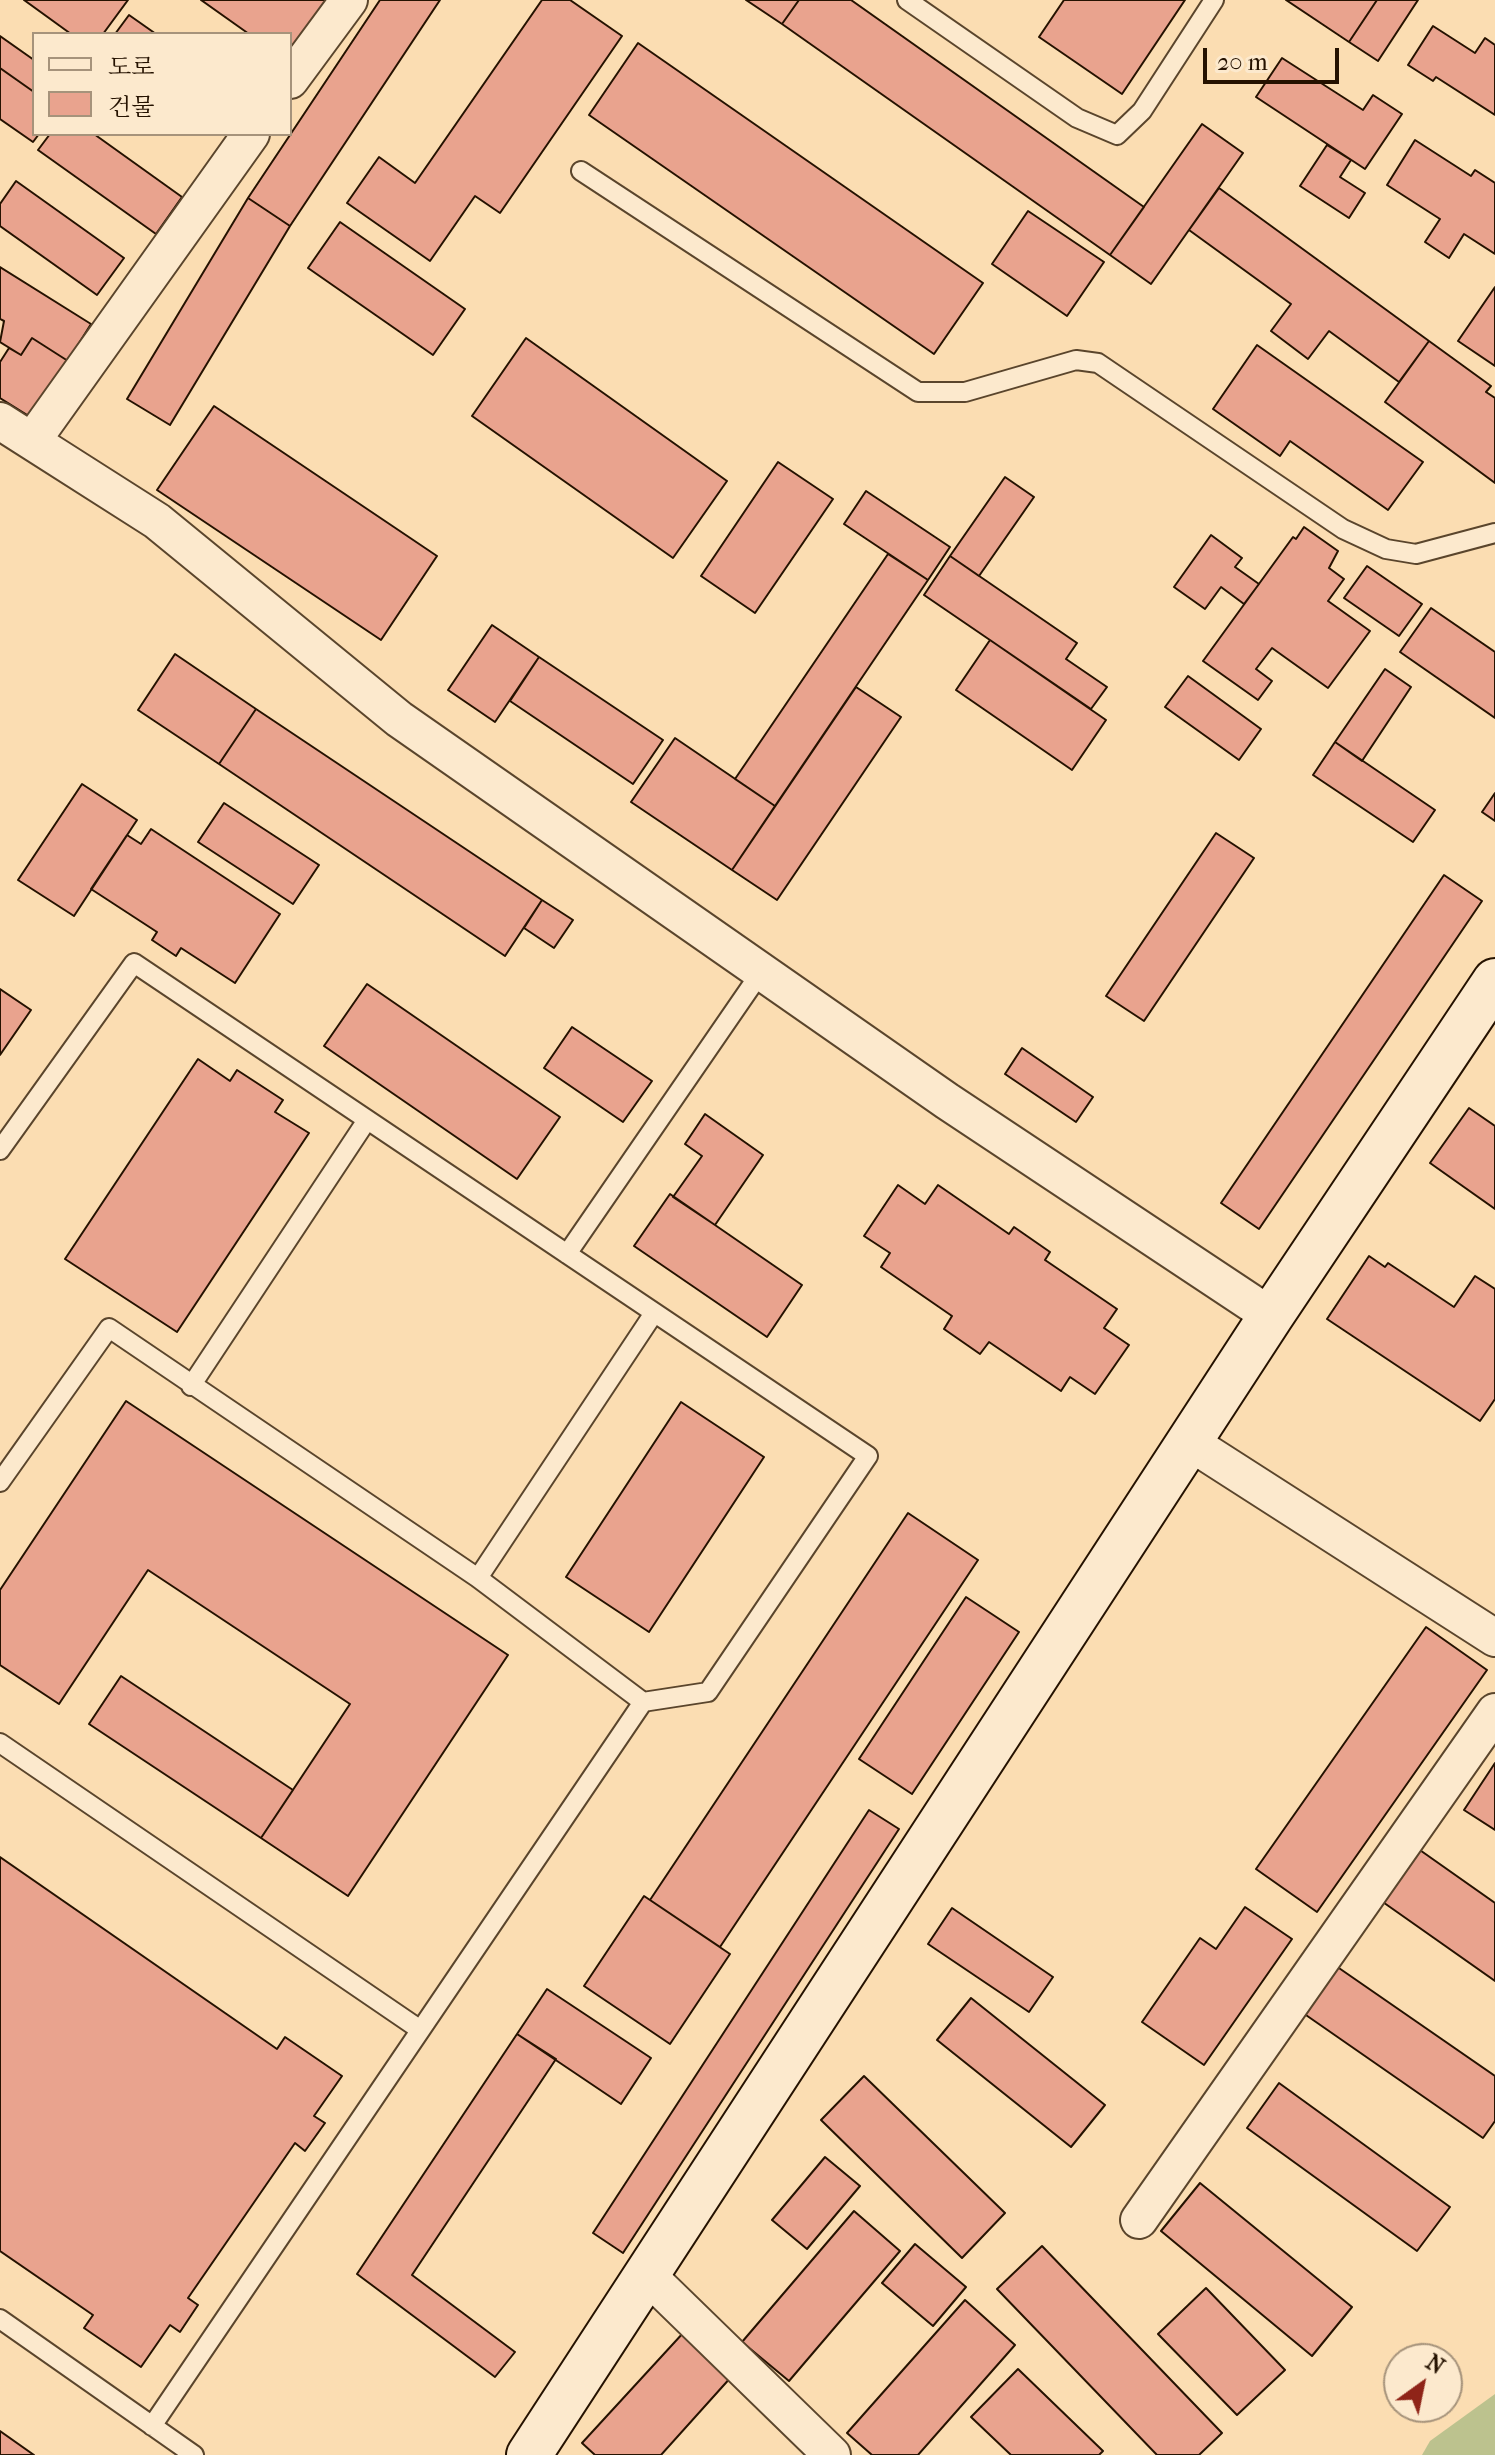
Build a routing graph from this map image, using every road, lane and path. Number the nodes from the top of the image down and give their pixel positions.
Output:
1 (349, 0) edge
2 (907, 0) edge
3 (1214, 0) edge
4 (292, 77) edge
5 (250, 136) edge
6 (581, 171) dead end
7 (0, 421) edge
8 (32, 441) junction
9 (1495, 533) edge
10 (761, 972) junction
11 (1495, 981) edge
12 (367, 1120) junction
13 (0, 1150) edge
14 (567, 1254) junction
15 (654, 1313) junction
16 (1271, 1316) junction
17 (191, 1386) junction
18 (1191, 1443) junction
19 (0, 1482) edge
20 (478, 1578) junction
21 (1495, 1638) edge
22 (643, 1702) junction
23 (1495, 1712) edge
24 (0, 1743) edge
25 (419, 2029) junction
26 (1139, 2220) dead end
27 (647, 2275) junction
28 (0, 2319) edge
29 (152, 2426) junction
30 (194, 2455) edge
31 (529, 2455) edge
32 (832, 2455) edge

1 - 4 street
2 - 3 lane
5 - 8 street
6 - 9 lane
7 - 8 street
8 - 10 street
10 - 14 lane
10 - 16 street
11 - 16 street
12 - 13 lane
12 - 14 lane
12 - 17 lane
14 - 15 lane
15 - 20 lane
15 - 22 lane
16 - 18 street
17 - 19 lane
17 - 20 lane
18 - 21 street
18 - 27 street
20 - 22 lane
22 - 25 lane
23 - 26 street
24 - 25 lane
25 - 29 lane
27 - 31 street
27 - 32 street
28 - 29 lane
29 - 30 lane

